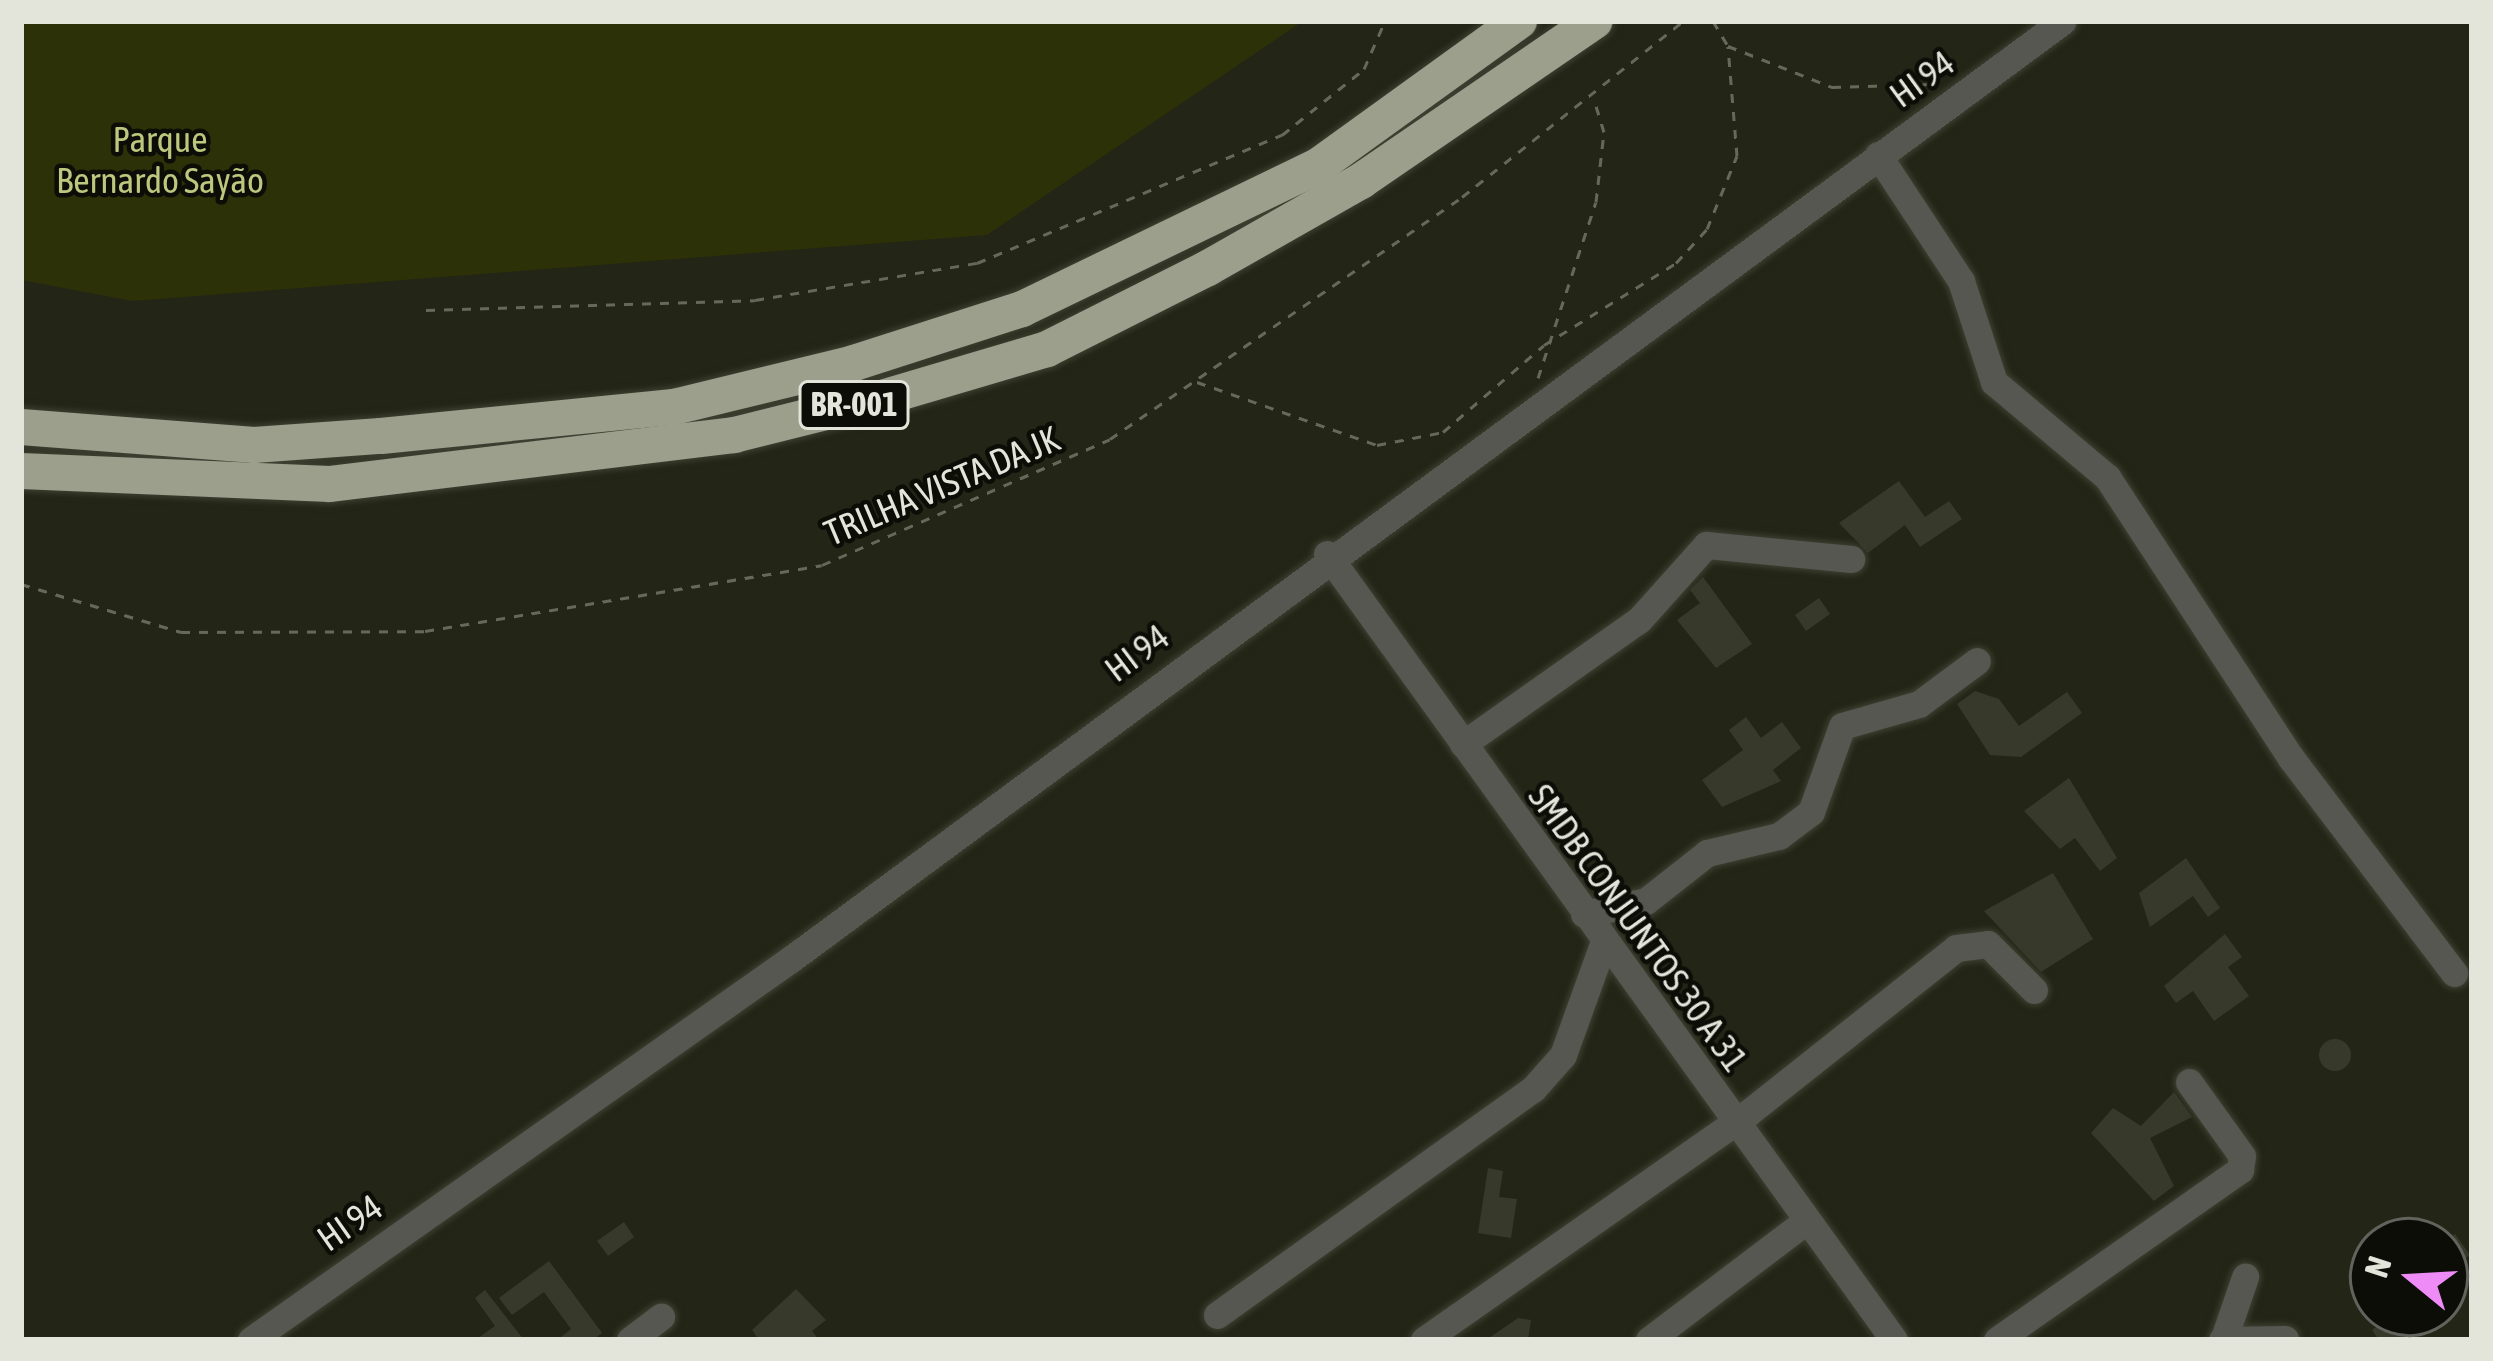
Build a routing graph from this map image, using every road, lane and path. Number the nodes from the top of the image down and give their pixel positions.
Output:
1 (1384, 21) edge
2 (1519, 21) edge
3 (1594, 21) edge
4 (1683, 21) edge
5 (1713, 21) edge
6 (2063, 21) edge
7 (1728, 46) junction
8 (1978, 83) junction
9 (1594, 98) junction
10 (1878, 155) junction
11 (426, 310) dead end
12 (1544, 345) junction
13 (1195, 381) junction
14 (1533, 405) junction
15 (21, 427) edge
16 (21, 471) edge
17 (1328, 554) junction
18 (1851, 560) dead end
19 (21, 584) edge
20 (1977, 661) dead end
21 (1463, 744) junction
22 (1584, 914) junction
23 (1604, 941) junction
24 (2454, 973) dead end
25 (1637, 990) junction
26 (2034, 990) dead end
27 (1584, 995) junction
28 (2189, 1082) dead end
29 (1734, 1123) junction
30 (1806, 1221) junction
31 (2246, 1277) dead end
32 (1216, 1315) dead end
33 (661, 1317) dead end
34 (2223, 1339) edge
35 (2285, 1339) edge
36 (251, 1340) edge
37 (630, 1340) edge
38 (1424, 1340) edge
39 (1648, 1340) edge
40 (1894, 1340) edge
41 (1997, 1340) edge

1 - 11 path
2 - 15 highway, BR-001
3 - 16 highway, BR-001
4 - 9 path, TRILHA VISTA DA JK
5 - 7 path
6 - 8 street, HI 94
7 - 8 path
7 - 12 path
8 - 10 street, HI 94
9 - 12 path
9 - 13 path, TRILHA VISTA DA JK
10 - 14 street, HI 94
10 - 24 street
12 - 13 path
12 - 14 path
13 - 19 path, TRILHA VISTA DA JK
14 - 17 street, HI 94
17 - 21 street, SMDB CONJUNTOS 30 A 31
17 - 36 street, HI 94
18 - 21 street
20 - 22 street
21 - 22 street, SMDB CONJUNTOS 30 A 31
22 - 23 street, SMDB CONJUNTOS 30 A 31
23 - 25 street, SMDB CONJUNTOS 30 A 31
23 - 27 street
25 - 27 street
25 - 29 street, SMDB CONJUNTOS 30 A 31
26 - 29 street
27 - 32 street
28 - 41 street
29 - 30 street, SMDB CONJUNTOS 30 A 31
29 - 38 street
30 - 39 street
30 - 40 street, SMDB CONJUNTOS 30 A 31
31 - 34 street
33 - 37 street
34 - 35 street

